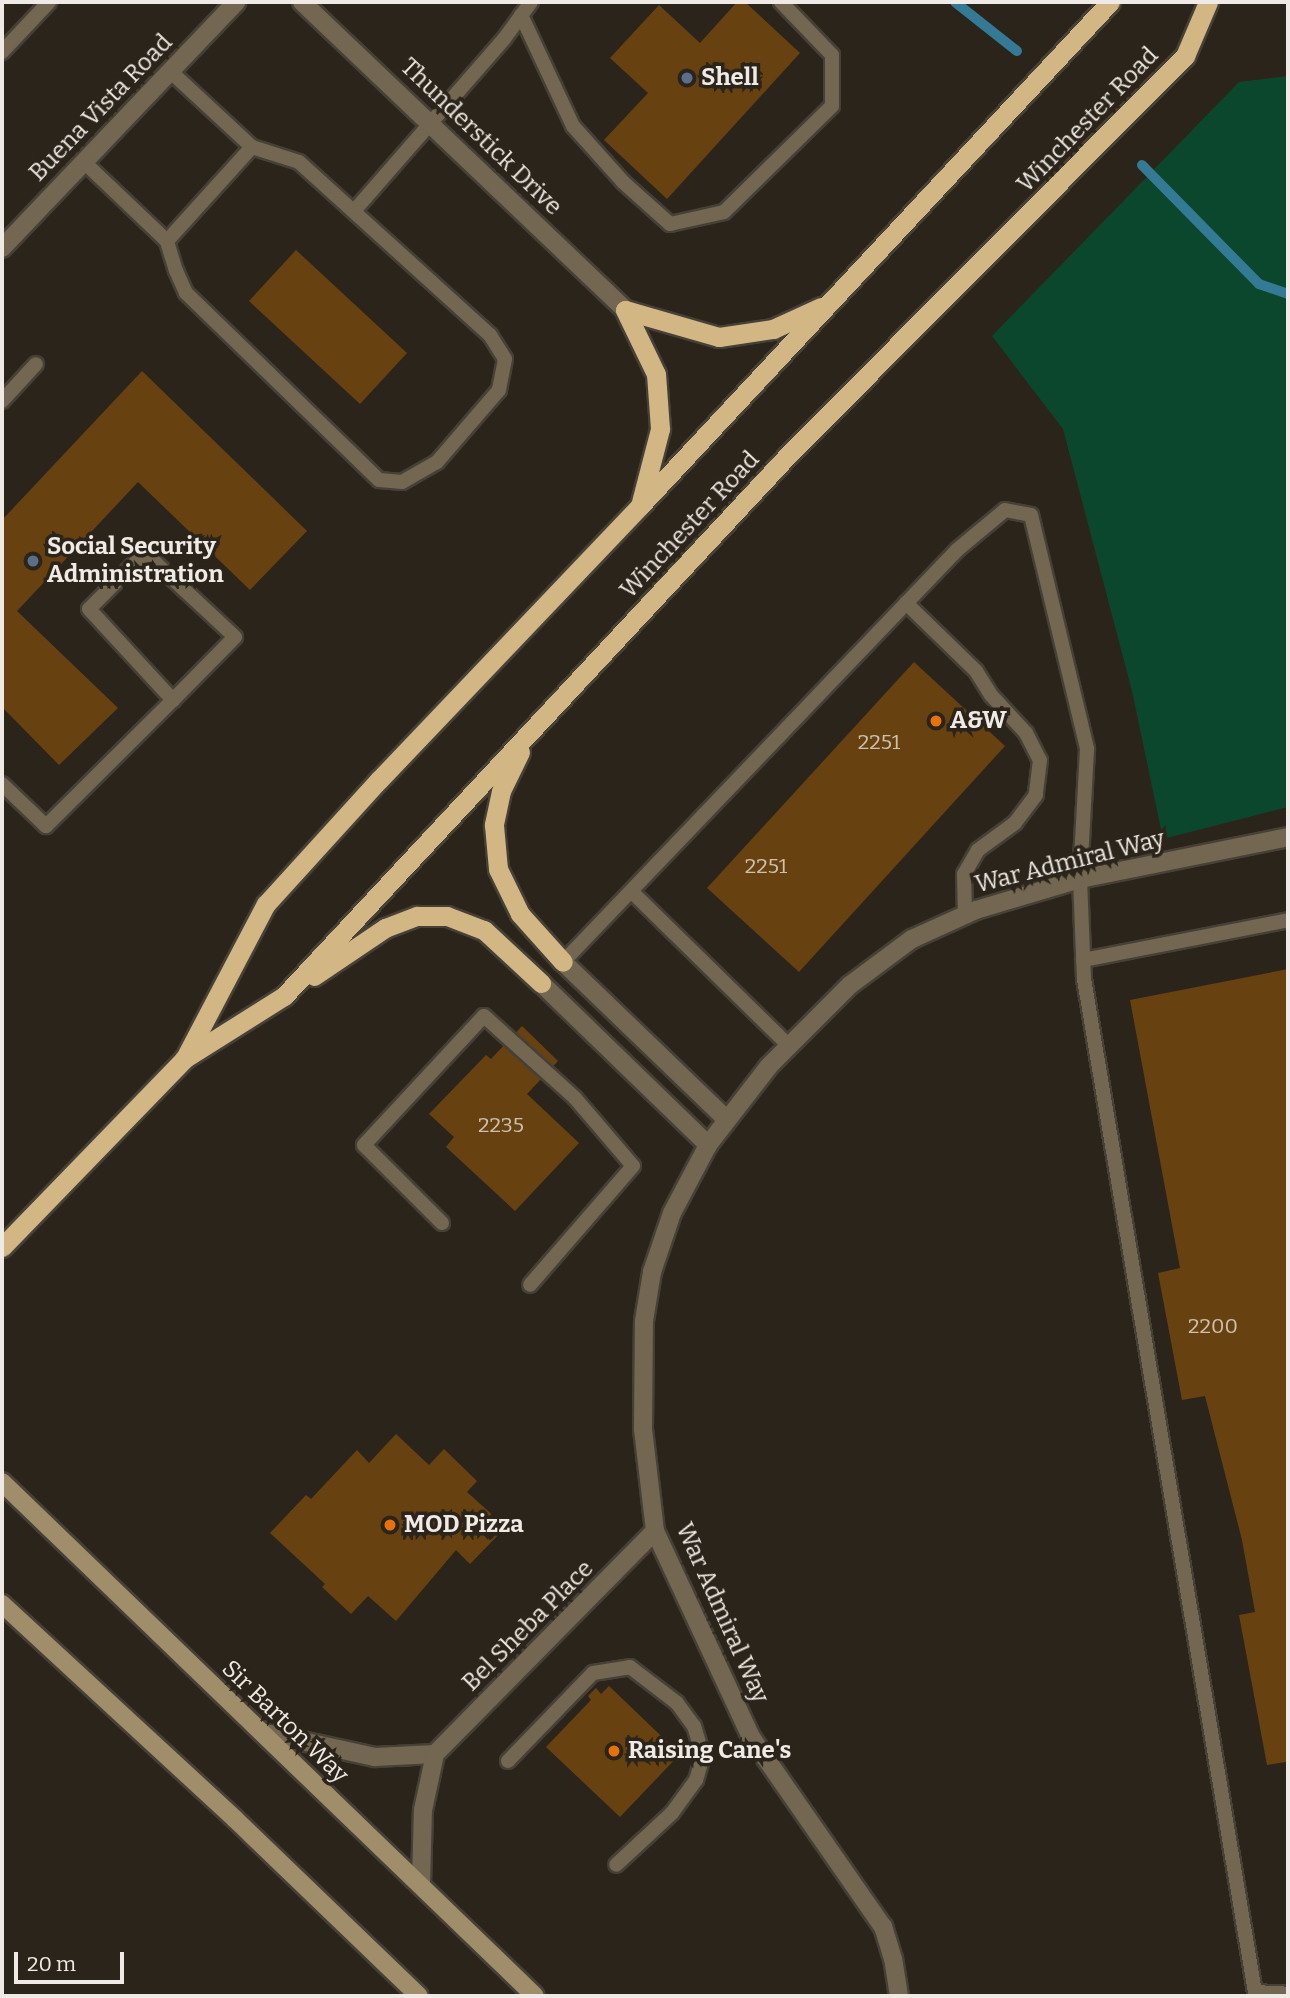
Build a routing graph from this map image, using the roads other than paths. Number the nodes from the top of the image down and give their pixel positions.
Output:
1 (49, 2) edge
2 (236, 2) edge
3 (302, 2) edge
4 (531, 2) edge
5 (781, 2) edge
6 (1110, 2) edge
7 (1208, 2) edge
8 (522, 15) junction
9 (2, 52) edge
10 (170, 71) junction
11 (433, 124) junction
12 (252, 147) junction
13 (84, 162) junction
14 (354, 211) junction
15 (167, 241) junction
16 (2, 248) edge
17 (830, 302) junction
18 (625, 310) junction
19 (36, 365) dead end
20 (2, 401) edge
21 (640, 506) junction
22 (906, 603) junction
23 (173, 701) junction
24 (528, 734) junction
25 (2, 784) edge
26 (1288, 837) edge
27 (1080, 879) junction
28 (632, 892) junction
29 (965, 915) junction
30 (1288, 920) edge
31 (1083, 960) junction
32 (564, 962) junction
33 (541, 983) joint
34 (284, 996) junction
35 (789, 1046) junction
36 (184, 1059) junction
37 (726, 1119) junction
38 (708, 1145) junction
39 (442, 1223) dead end
40 (2, 1247) edge
41 (530, 1285) dead end
42 (2, 1482) edge
43 (655, 1531) junction
44 (2, 1604) edge
45 (261, 1732) junction
46 (435, 1754) junction
47 (508, 1761) dead end
48 (616, 1865) dead end
49 (421, 1884) junction
50 (1288, 1994) edge
51 (419, 1996) edge
52 (536, 1996) edge
53 (899, 1996) edge

1 - 9 lane
2 - 10 street, Buena Vista Road
3 - 11 street, Thunderstick Drive
4 - 8 lane
5 - 8 lane
6 - 17 highway, Winchester Road
7 - 24 highway, Winchester Road
8 - 11 lane
10 - 12 lane
10 - 13 street, Buena Vista Road
11 - 14 lane
11 - 18 street, Thunderstick Drive
12 - 14 lane
12 - 15 lane
13 - 15 lane
13 - 16 street, Buena Vista Road
14 - 15 lane
17 - 18 highway
17 - 21 highway, Winchester Road
18 - 21 highway
19 - 20 lane
21 - 36 highway, Winchester Road
22 - 27 lane
22 - 28 lane
22 - 29 lane
23 - 23 lane
23 - 25 lane
24 - 32 highway
24 - 34 highway, Winchester Road
26 - 27 street, War Admiral Way
27 - 29 street, War Admiral Way
27 - 31 lane
28 - 32 lane
28 - 35 lane
29 - 35 street, War Admiral Way
30 - 31 lane
31 - 50 lane
32 - 37 street
33 - 34 highway
33 - 38 street
34 - 36 highway, Winchester Road
35 - 37 street, War Admiral Way
36 - 40 highway, Winchester Road
37 - 38 street, War Admiral Way
38 - 43 street, War Admiral Way
39 - 41 lane
42 - 45 main road, Sir Barton Way
43 - 46 street, Bel Sheba Place
43 - 53 street, War Admiral Way
44 - 51 main road
45 - 46 street
45 - 49 main road, Sir Barton Way
46 - 49 street
47 - 48 lane
49 - 52 main road, Sir Barton Way

